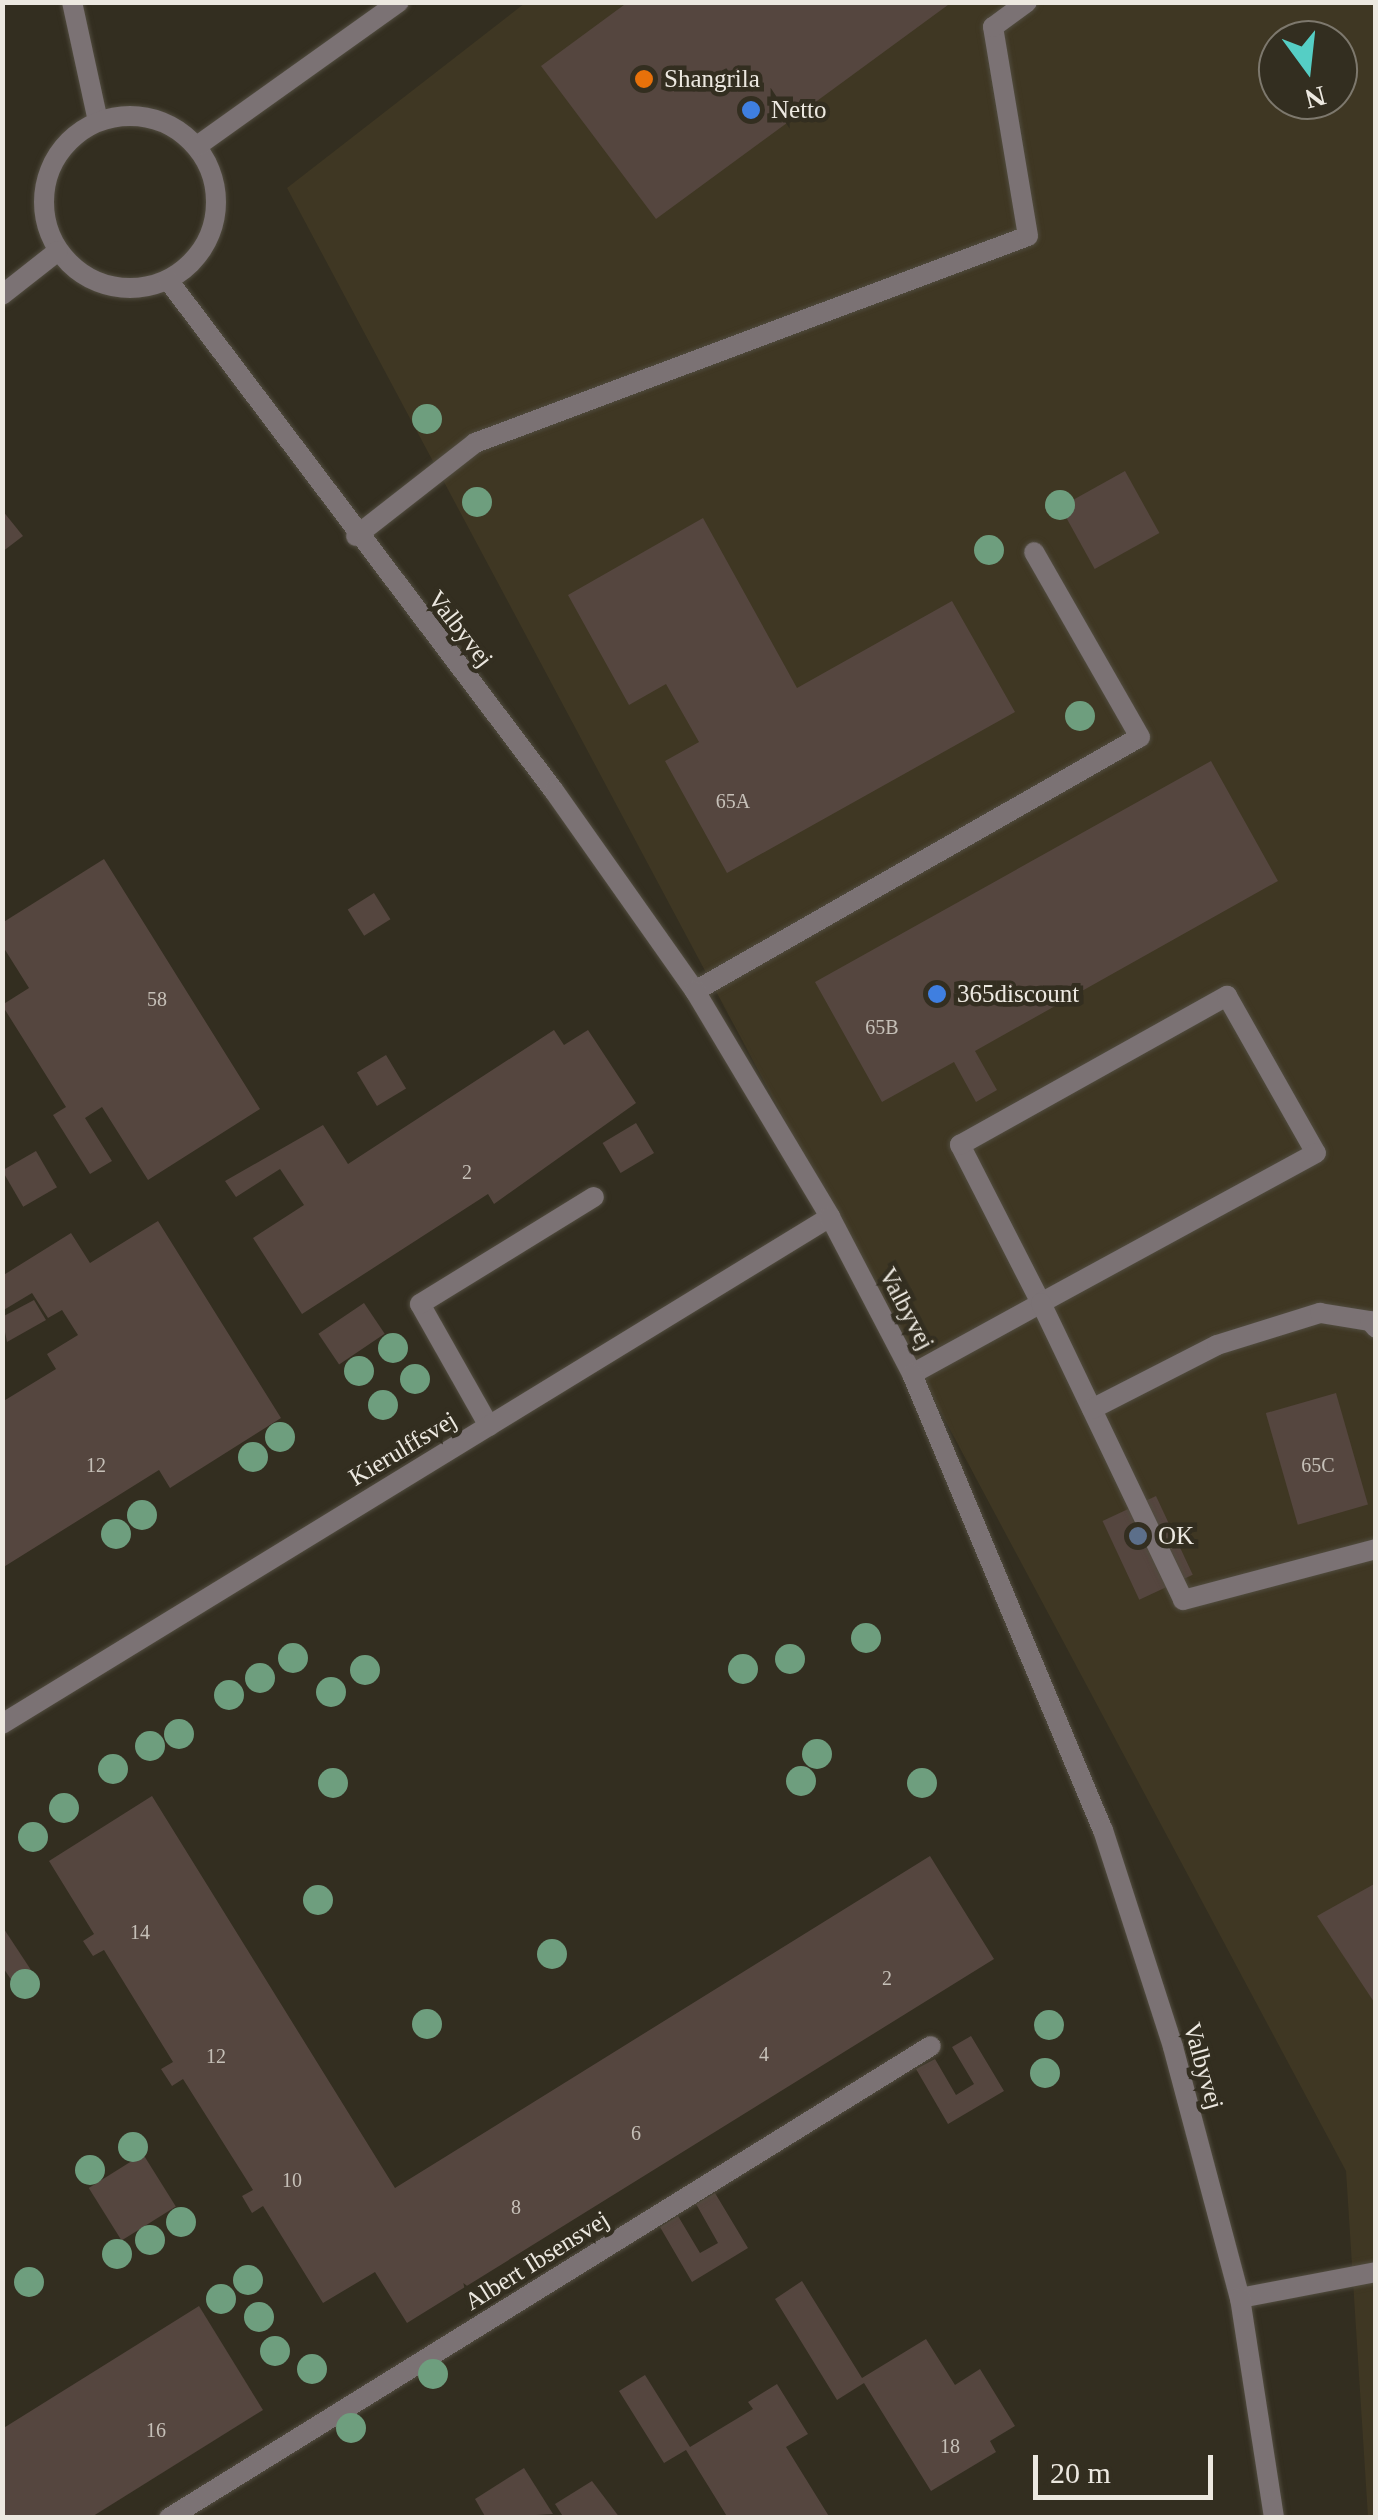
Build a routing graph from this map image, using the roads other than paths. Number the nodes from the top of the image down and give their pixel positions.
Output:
1 (72, 2) edge
2 (399, 2) edge
3 (1027, 2) edge
4 (98, 121) junction
5 (197, 146) junction
6 (58, 252) junction
7 (168, 280) junction
8 (2, 295) edge
9 (356, 536) junction
10 (1034, 552) dead end
11 (695, 990) junction
12 (594, 1197) dead end
13 (830, 1217) junction
14 (1042, 1303) junction
15 (1376, 1328) edge
16 (912, 1374) junction
17 (1092, 1409) junction
18 (489, 1426) junction
19 (1376, 1549) edge
20 (2, 1724) edge
21 (931, 2046) dead end
22 (1376, 2272) edge
23 (1240, 2298) junction
24 (169, 2518) edge
25 (1274, 2518) edge

1 - 4 street
2 - 5 street
3 - 9 street
4 - 5 street
4 - 6 street
5 - 7 street
6 - 7 street
6 - 8 street
7 - 9 street, Valbyvej
9 - 11 street, Valbyvej
10 - 11 street
11 - 13 street, Valbyvej
12 - 18 street
13 - 16 street, Valbyvej
13 - 18 street, Kierulffsvej
14 - 14 street
14 - 16 street
14 - 17 street
15 - 17 street
16 - 23 street, Valbyvej
17 - 19 street
18 - 20 street, Kierulffsvej
21 - 24 street, Albert Ibsensvej
22 - 23 street
23 - 25 street, Valbyvej

